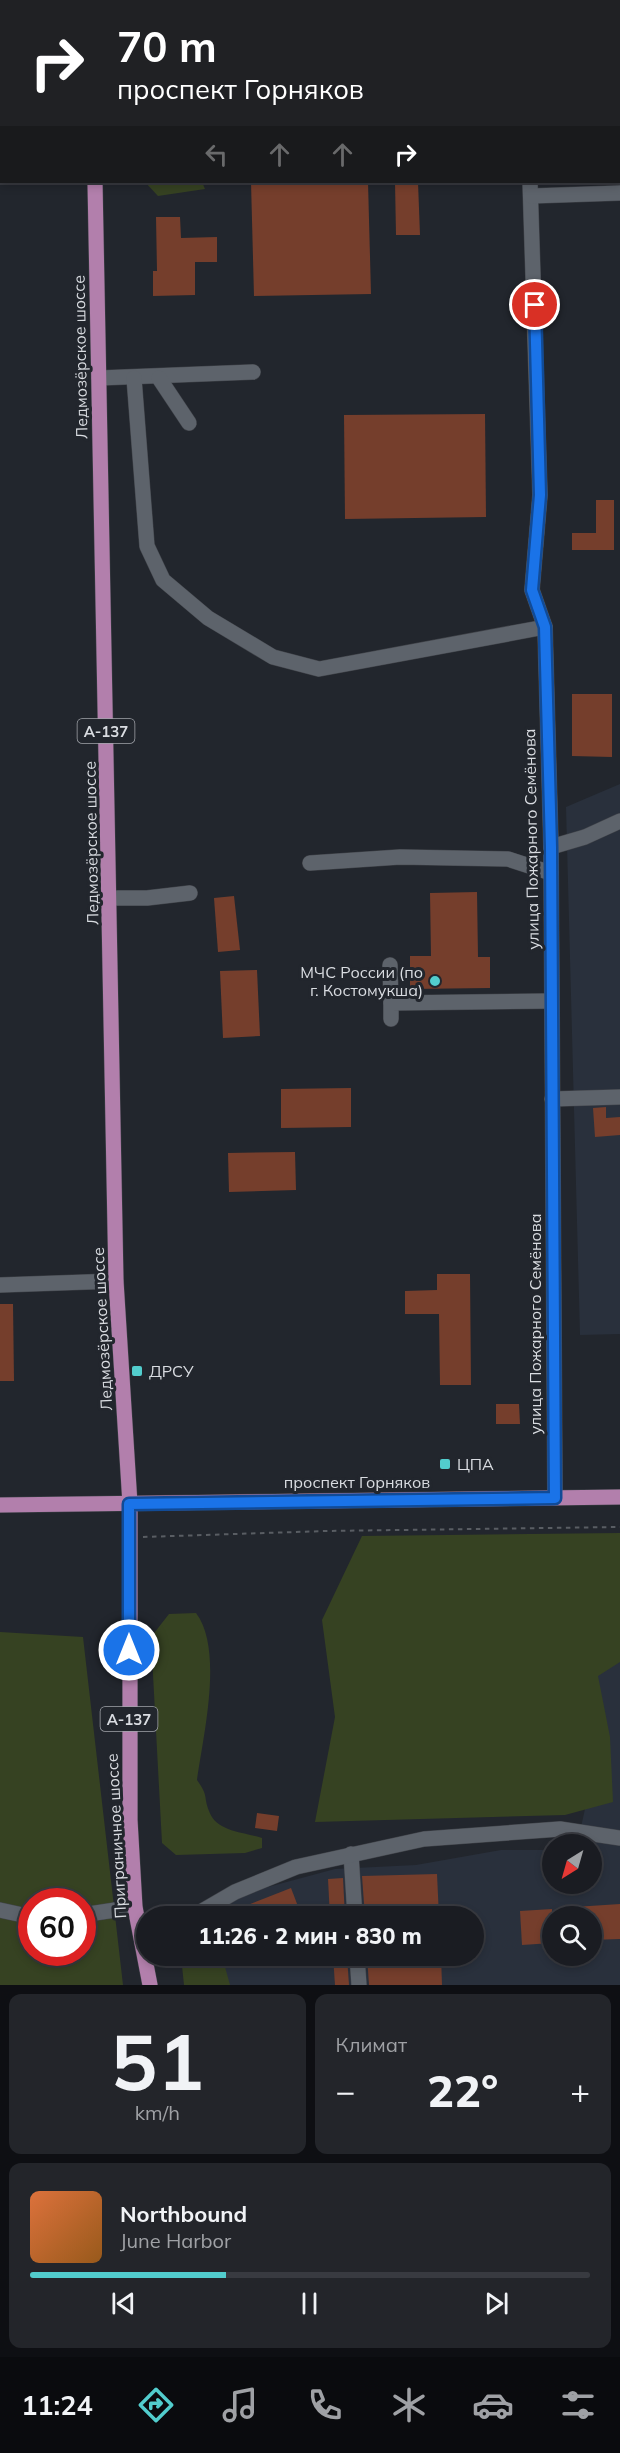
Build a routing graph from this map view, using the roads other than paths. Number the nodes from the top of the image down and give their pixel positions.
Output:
1 (95, 183) edge
2 (531, 189) edge
3 (618, 190) edge
4 (253, 372) dead end
5 (99, 378) junction
6 (134, 378) junction
7 (159, 378) junction
8 (189, 423) dead end
9 (545, 627) junction
10 (620, 821) edge
11 (551, 847) junction
12 (310, 863) dead end
13 (551, 873) junction
14 (190, 893) dead end
15 (110, 898) junction
16 (390, 965) dead end
17 (551, 1001) junction
18 (391, 1003) junction
19 (391, 1019) dead end
20 (620, 1097) edge
21 (552, 1099) junction
22 (116, 1281) junction
23 (0, 1285) edge
24 (620, 1497) edge
25 (555, 1498) junction
26 (129, 1504) junction
27 (0, 1505) edge
28 (620, 1838) edge
29 (351, 1854) junction
30 (211, 1906) edge
31 (354, 1906) edge
32 (135, 1907) junction
33 (0, 1910) edge
34 (136, 1910) edge
35 (96, 1913) edge
36 (18, 1914) edge
37 (147, 1966) edge
38 (358, 1966) edge
39 (150, 1985) edge
40 (359, 1985) edge

1 - 5 main road, Ледмозёрское шоссе / А-137
2 - 3 street
2 - 9 street, улица Пожарного Семёнова
4 - 7 street
5 - 6 street
5 - 15 main road, Ледмозёрское шоссе / А-137
6 - 7 street
6 - 9 street
7 - 8 street
9 - 11 street, улица Пожарного Семёнова
10 - 11 street
11 - 13 street, улица Пожарного Семёнова
12 - 13 street
13 - 17 street, улица Пожарного Семёнова
14 - 15 street
15 - 22 main road, Ледмозёрское шоссе / А-137
16 - 18 street
17 - 18 street
17 - 21 street, улица Пожарного Семёнова
18 - 19 street
20 - 21 street
21 - 25 street, улица Пожарного Семёнова
22 - 23 street
22 - 26 main road, Ледмозёрское шоссе / А-137
24 - 25 main road, проспект Горняков
25 - 26 main road, проспект Горняков
26 - 27 main road, проспект Горняков
26 - 32 main road, Приграничное шоссе / А-137
28 - 29 street
29 - 30 street
29 - 31 street
32 - 34 main road, Приграничное шоссе / А-137
32 - 35 street
33 - 36 street
37 - 39 main road, Приграничное шоссе / А-137
38 - 40 street

